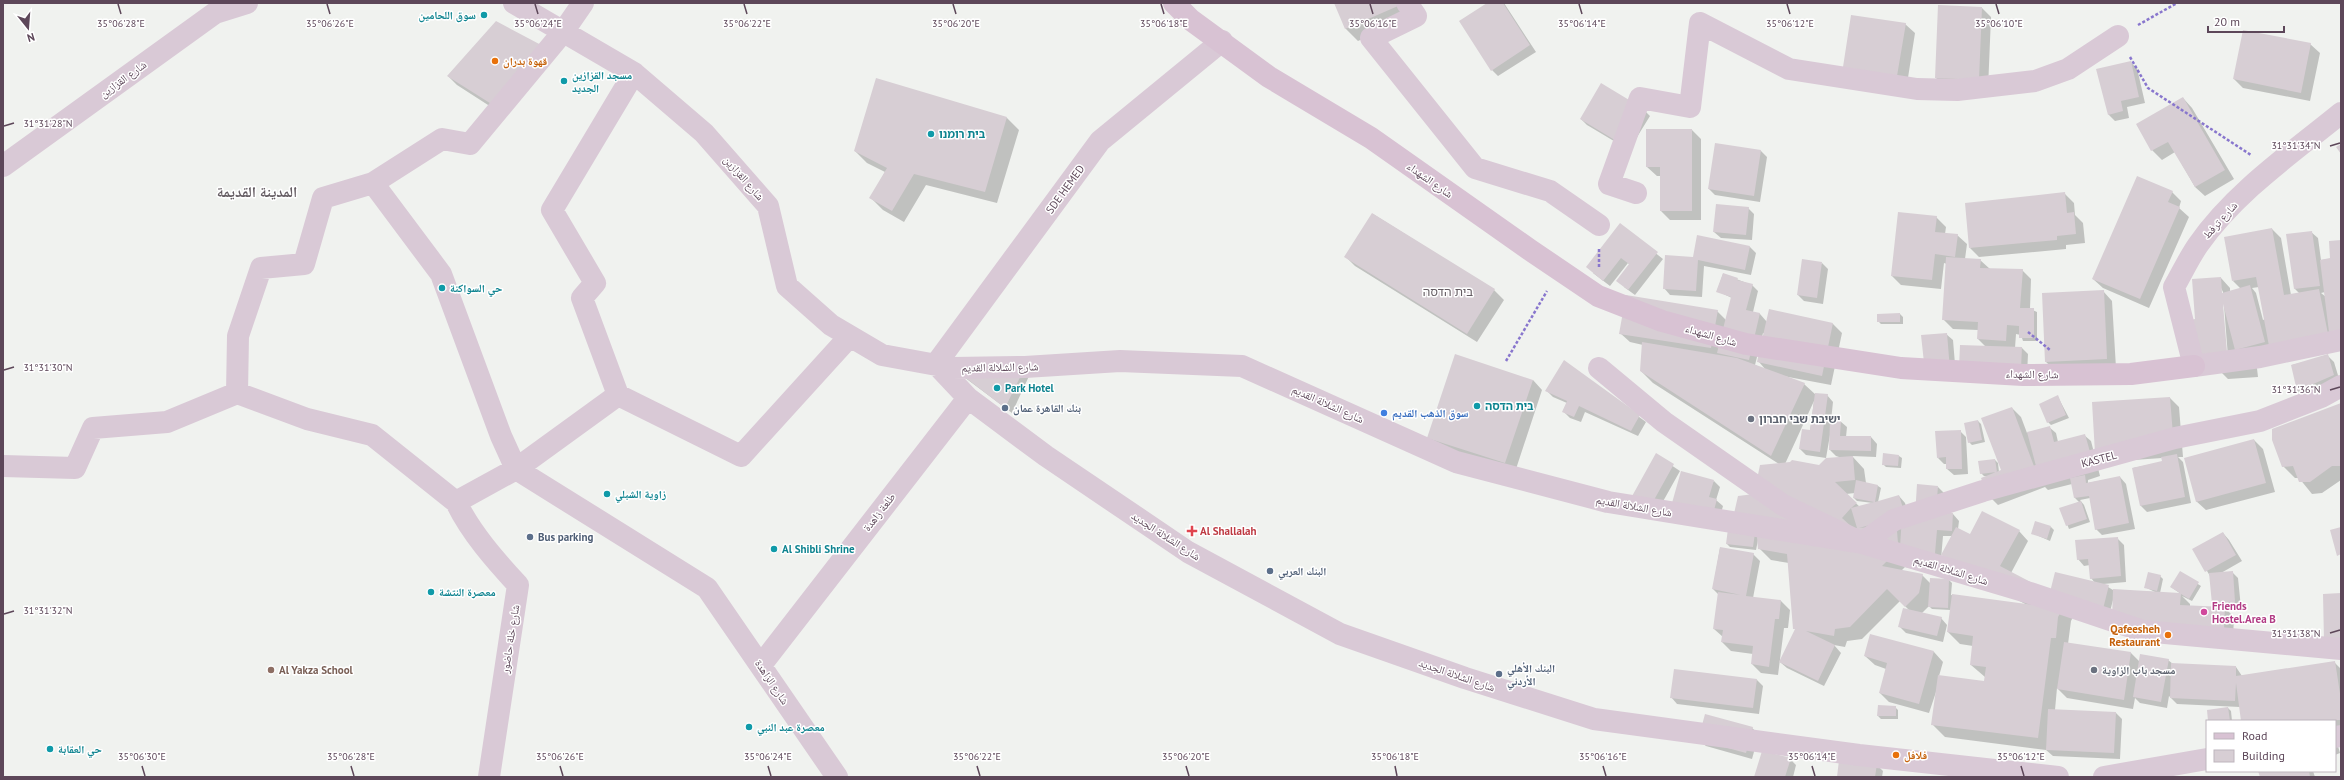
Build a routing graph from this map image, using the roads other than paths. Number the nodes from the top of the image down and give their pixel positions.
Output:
1 (247, 3) edge
2 (514, 3) edge
3 (583, 3) edge
4 (1174, 3) edge
5 (1407, 3) edge
6 (563, 32) junction
7 (2118, 36) road end
8 (1222, 41) junction
9 (634, 73) junction
10 (2341, 113) edge
11 (3, 166) edge
12 (373, 183) junction
13 (1636, 194) dead end
14 (1599, 225) dead end
15 (850, 336) junction
16 (2341, 340) edge
17 (936, 364) junction
18 (2194, 366) junction
19 (1598, 368) dead end
20 (2341, 386) edge
21 (237, 394) junction
22 (618, 396) junction
23 (968, 398) junction
24 (3, 466) edge
25 (516, 469) junction
26 (460, 510) junction
27 (1862, 543) junction
28 (2341, 649) edge
29 (761, 665) junction
30 (2206, 759) edge
31 (489, 777) edge
32 (837, 777) edge
33 (2058, 777) edge
34 (2104, 777) edge

1 - 11 street, شارع القزازين
2 - 6 street, شارع القزازين
3 - 6 street
4 - 8 street, شارع الشهداء
5 - 14 street
6 - 9 street, شارع القزازين
6 - 12 street
7 - 13 street
8 - 17 street, SDE HEMED
8 - 18 street, شارع الشهداء
9 - 15 street, شارع القزازين
9 - 22 street
10 - 18 street, شارع ترفط
12 - 21 street
12 - 25 street
15 - 17 street, شارع القزازين
15 - 22 street
16 - 18 street, شارع الشهداء
17 - 23 street, شارع الشلالة الجديد
17 - 27 street, شارع الشلالة القديم
19 - 27 street
20 - 27 street, KASTEL
21 - 24 street
21 - 26 street, شارع خلة حاضور
22 - 25 street
23 - 29 street, طلعة زاهدة
23 - 33 street, شارع الشلالة الجديد
25 - 26 street
25 - 29 street, شارع الزاهدة
26 - 31 street, شارع خلة حاضور
27 - 28 street, شارع الشلالة القديم
29 - 32 street, شارع الزاهدة
30 - 34 street

